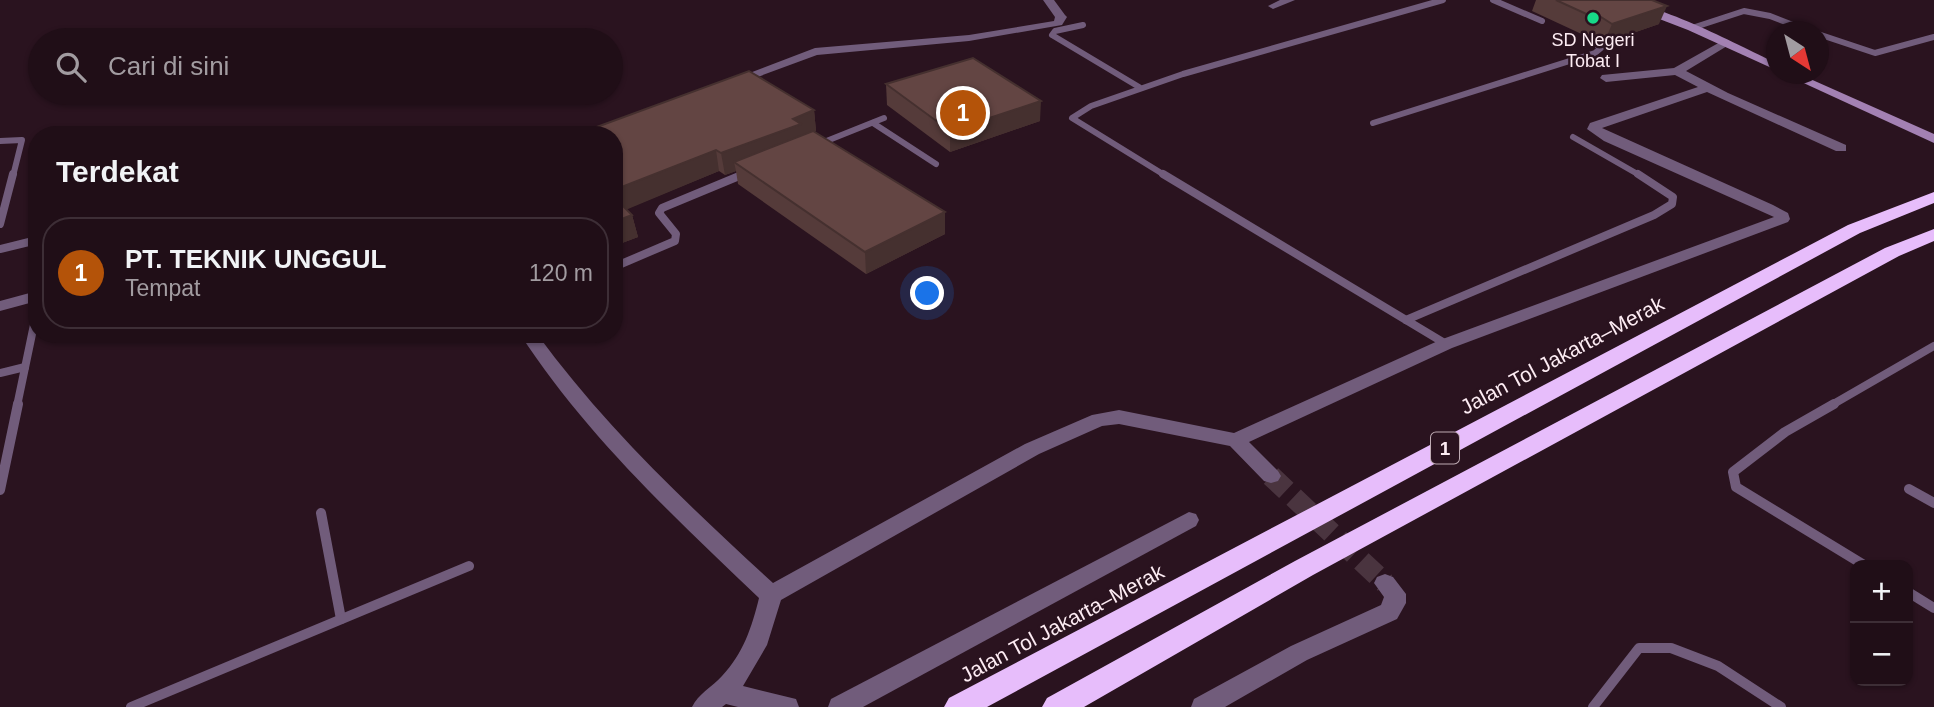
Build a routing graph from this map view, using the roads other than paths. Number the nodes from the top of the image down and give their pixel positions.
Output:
1 (1048, 0) edge
2 (1290, 0) edge
3 (1443, 0) edge
4 (1493, 0) edge
5 (1615, 0) edge
6 (1648, 0) edge
7 (1631, 5) junction
8 (1273, 6) dead end
9 (1542, 21) dead end
10 (1783, 21) edge
11 (1083, 25) dead end
12 (1692, 28) junction
13 (1934, 37) edge
14 (1829, 38) edge
15 (1591, 41) dead end
16 (1726, 43) junction
17 (1766, 62) edge
18 (1677, 71) junction
19 (1606, 78) dead end
20 (1812, 84) edge
21 (723, 86) edge
22 (1139, 87) junction
23 (1707, 88) junction
24 (884, 118) dead end
25 (873, 122) junction
26 (1373, 124) dead end
27 (1573, 137) dead end
28 (1934, 139) edge
29 (0, 141) edge
30 (810, 148) edge
31 (1841, 148) dead end
32 (936, 164) dead end
33 (759, 168) edge
34 (1934, 197) edge
35 (0, 224) edge
36 (1934, 234) edge
37 (28, 242) edge
38 (0, 249) edge
39 (623, 263) edge
40 (28, 298) edge
41 (0, 306) edge
42 (1406, 320) junction
43 (29, 343) edge
44 (534, 343) edge
45 (1446, 344) junction
46 (1934, 346) edge
47 (24, 367) junction
48 (0, 373) edge
49 (1236, 440) junction
50 (1271, 476) tunnel mouth
51 (1909, 489) dead end
52 (0, 490) edge
53 (1934, 503) edge
54 (321, 513) dead end
55 (1189, 520) dead end
56 (1856, 560) edge
57 (469, 566) dead end
58 (1385, 583) tunnel mouth
59 (771, 595) junction
60 (1913, 595) edge
61 (1934, 608) edge
62 (341, 619) junction
63 (724, 693) junction
64 (131, 707) edge
65 (704, 707) edge
66 (787, 707) edge
67 (840, 707) edge
68 (959, 707) edge
69 (1057, 707) edge
70 (1203, 707) edge
71 (1593, 707) edge
72 (1781, 707) edge

1 - 21 street
2 - 8 street
3 - 22 lane
4 - 9 lane
5 - 7 main road
6 - 7 lane
7 - 12 main road
10 - 12 lane
11 - 22 lane
12 - 16 main road
13 - 14 lane
15 - 26 lane
16 - 17 main road
16 - 18 street
18 - 19 street
18 - 23 street
20 - 28 main road
22 - 42 lane
23 - 31 street
23 - 45 street
24 - 25 lane
25 - 30 lane
25 - 32 lane
27 - 42 lane
29 - 35 lane
33 - 39 lane
34 - 68 highway, Jalan Tol Jakarta–Merak / 1
36 - 69 highway, 1
37 - 38 lane
40 - 41 street
42 - 45 lane
43 - 47 lane
44 - 59 street
45 - 49 street
46 - 56 lane
47 - 48 lane
47 - 52 lane
49 - 50 street
49 - 59 street
51 - 53 lane
54 - 62 lane
55 - 67 street
57 - 62 lane
58 - 70 street
59 - 63 street
60 - 61 lane
62 - 64 lane
63 - 65 street
63 - 66 street
71 - 72 lane

